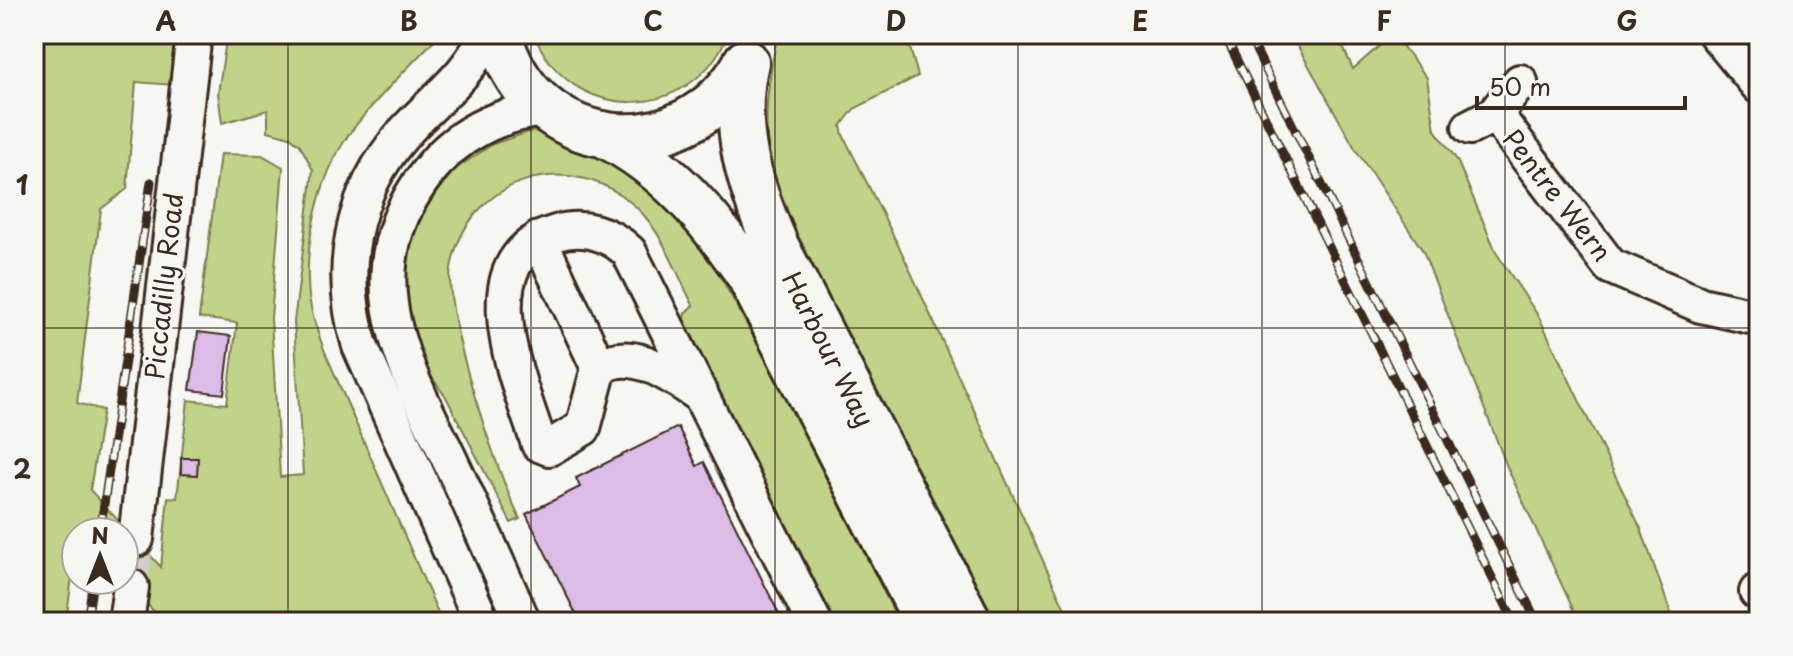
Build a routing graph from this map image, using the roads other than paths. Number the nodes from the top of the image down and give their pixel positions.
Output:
1 (194, 34) edge
2 (487, 34) edge
3 (499, 34) edge
4 (1716, 34) edge
5 (751, 48) edge
6 (1520, 82) dead end
7 (1759, 86) edge
8 (546, 109) junction
9 (603, 134) junction
10 (539, 239) junction
11 (1759, 318) edge
12 (599, 368) junction
13 (701, 395) junction
14 (139, 516) tunnel mouth
15 (130, 596) tunnel mouth
16 (126, 622) edge
17 (482, 622) edge
18 (523, 622) edge
19 (814, 622) edge
20 (927, 622) edge
21 (969, 622) edge

1 - 14 street, Piccadilly Road
2 - 17 street
3 - 8 main road
4 - 7 street
5 - 9 main road
5 - 21 main road, Harbour Way
6 - 11 street, Pentre Wern
8 - 9 main road
8 - 18 street
9 - 20 main road, Harbour Way
10 - 12 street
10 - 12 street
10 - 13 street
12 - 13 street
13 - 19 street
15 - 16 street

